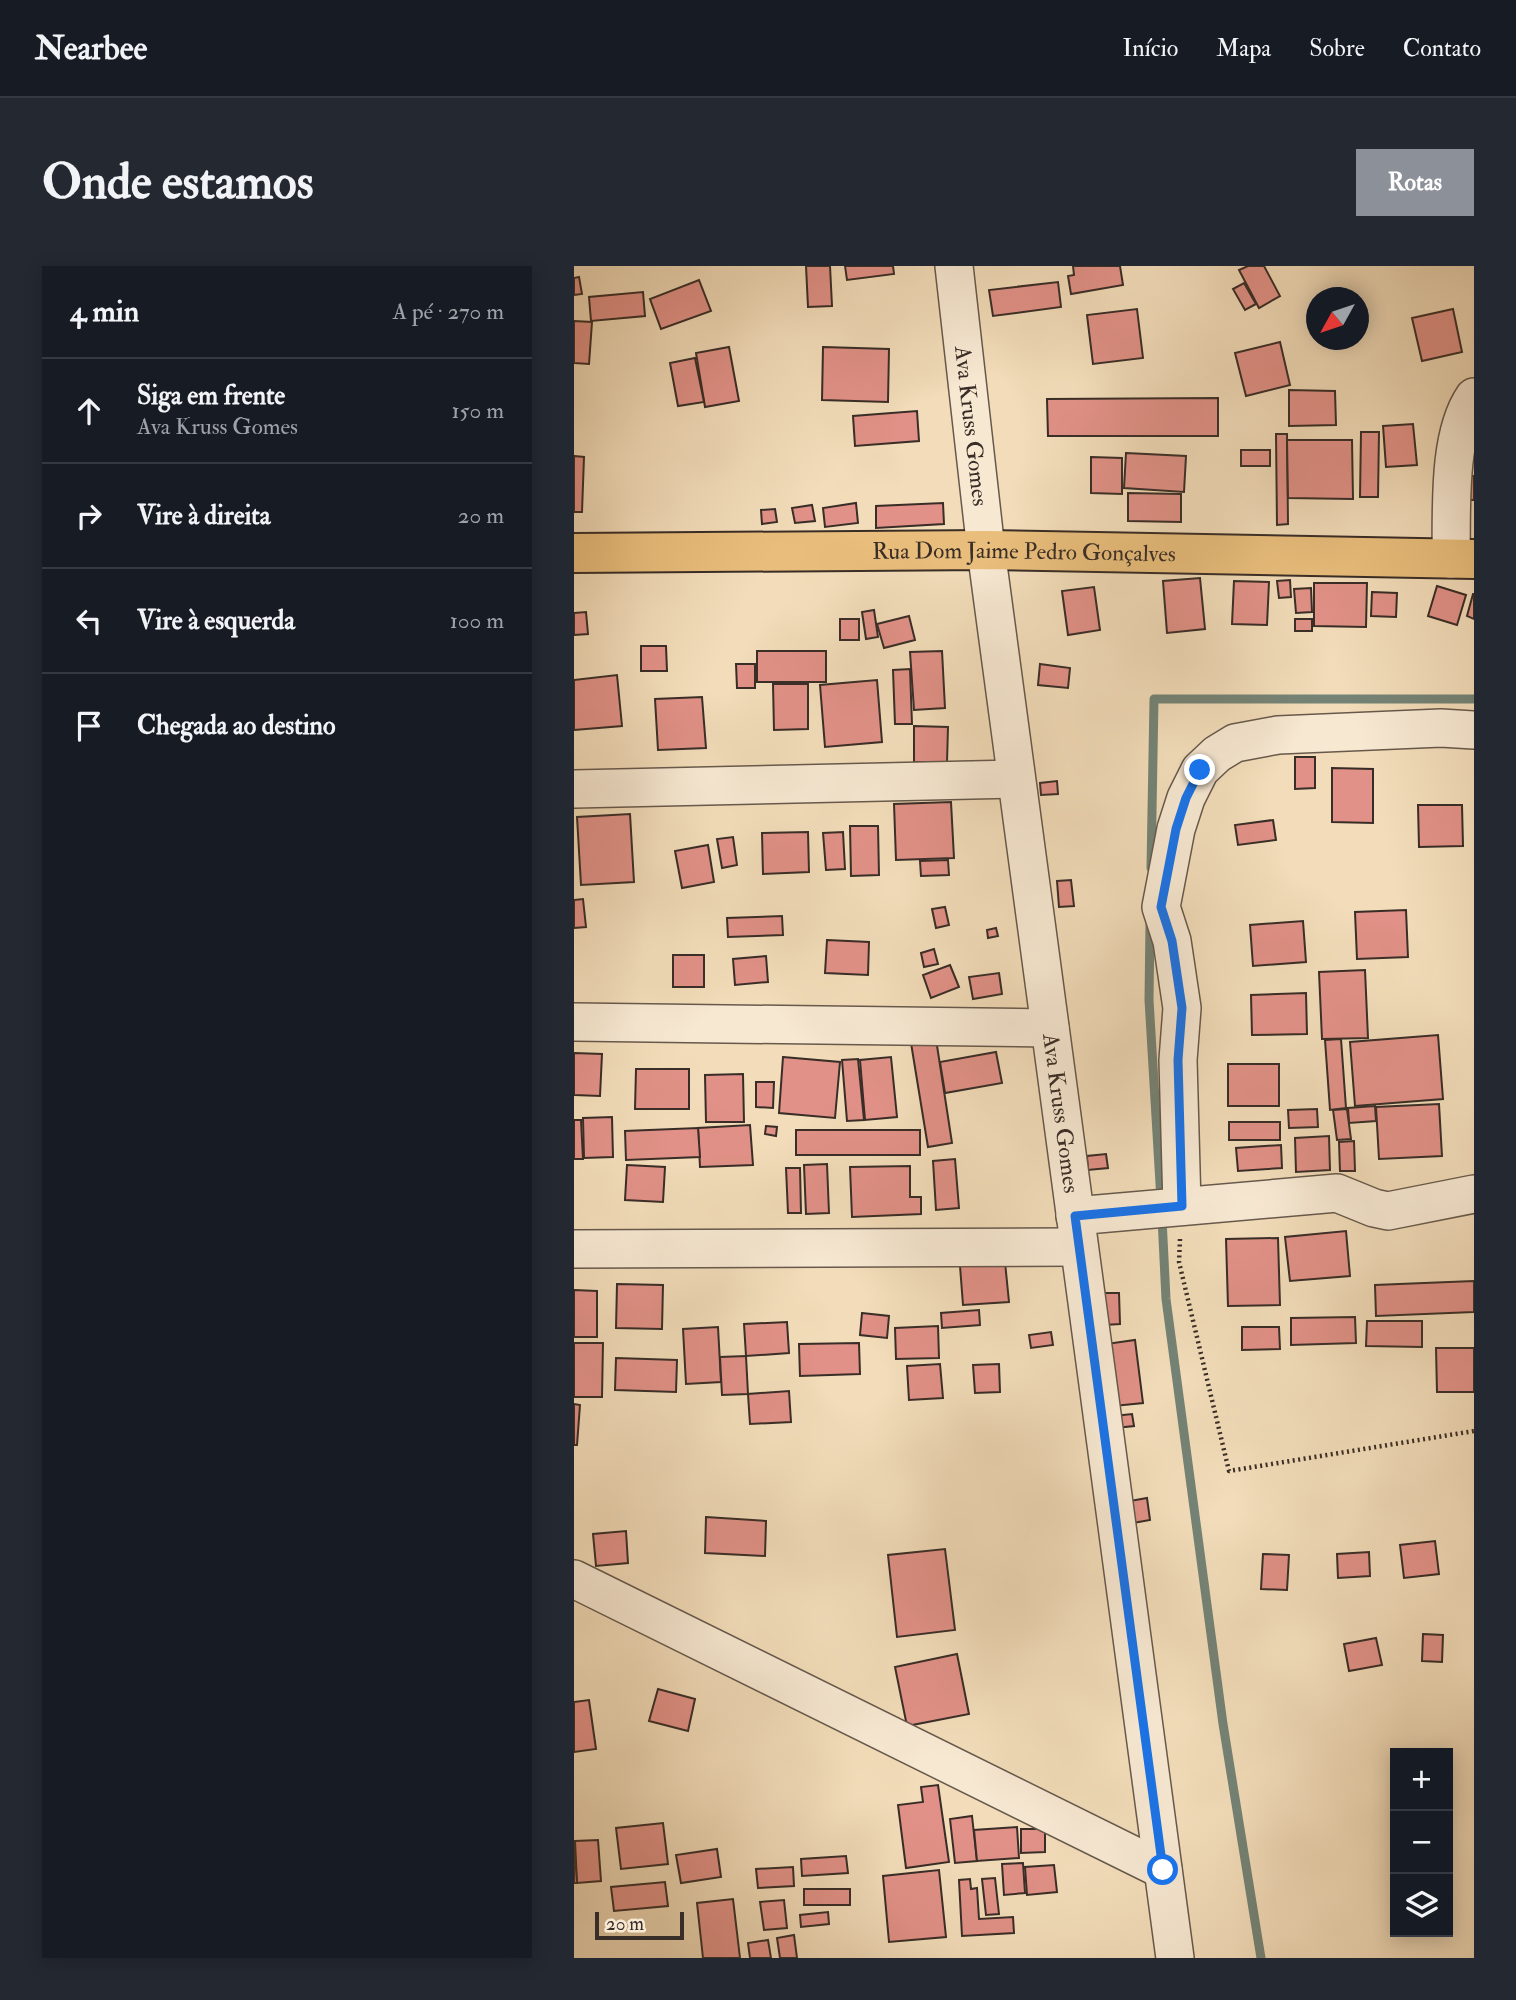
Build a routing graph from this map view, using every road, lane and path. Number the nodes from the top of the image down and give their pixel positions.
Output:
1 (954, 266) edge
2 (1474, 397) edge
3 (986, 550) junction
4 (574, 553) edge
5 (1462, 559) edge
6 (1474, 730) edge
7 (1016, 779) junction
8 (574, 789) edge
9 (574, 1022) edge
10 (1050, 1028) junction
11 (1474, 1194) edge
12 (1164, 1208) junction
13 (1077, 1231) junction
14 (574, 1249) edge
15 (1474, 1432) edge
16 (574, 1579) edge
17 (1163, 1870) junction
18 (1175, 1958) edge

1 - 3 street, Ava Kruss Gomes
2 - 5 street
3 - 4 main road, Rua Dom Jaime Pedro Gonçalves
3 - 5 main road, Rua Dom Jaime Pedro Gonçalves
3 - 7 street, Ava Kruss Gomes
6 - 12 street
7 - 8 street
7 - 10 street, Ava Kruss Gomes
9 - 10 street
10 - 13 street, Ava Kruss Gomes
11 - 12 street
12 - 13 street
12 - 15 path
13 - 14 street
13 - 17 street, Ava Kruss Gomes
16 - 17 street
17 - 18 street, Ava Kruss Gomes

